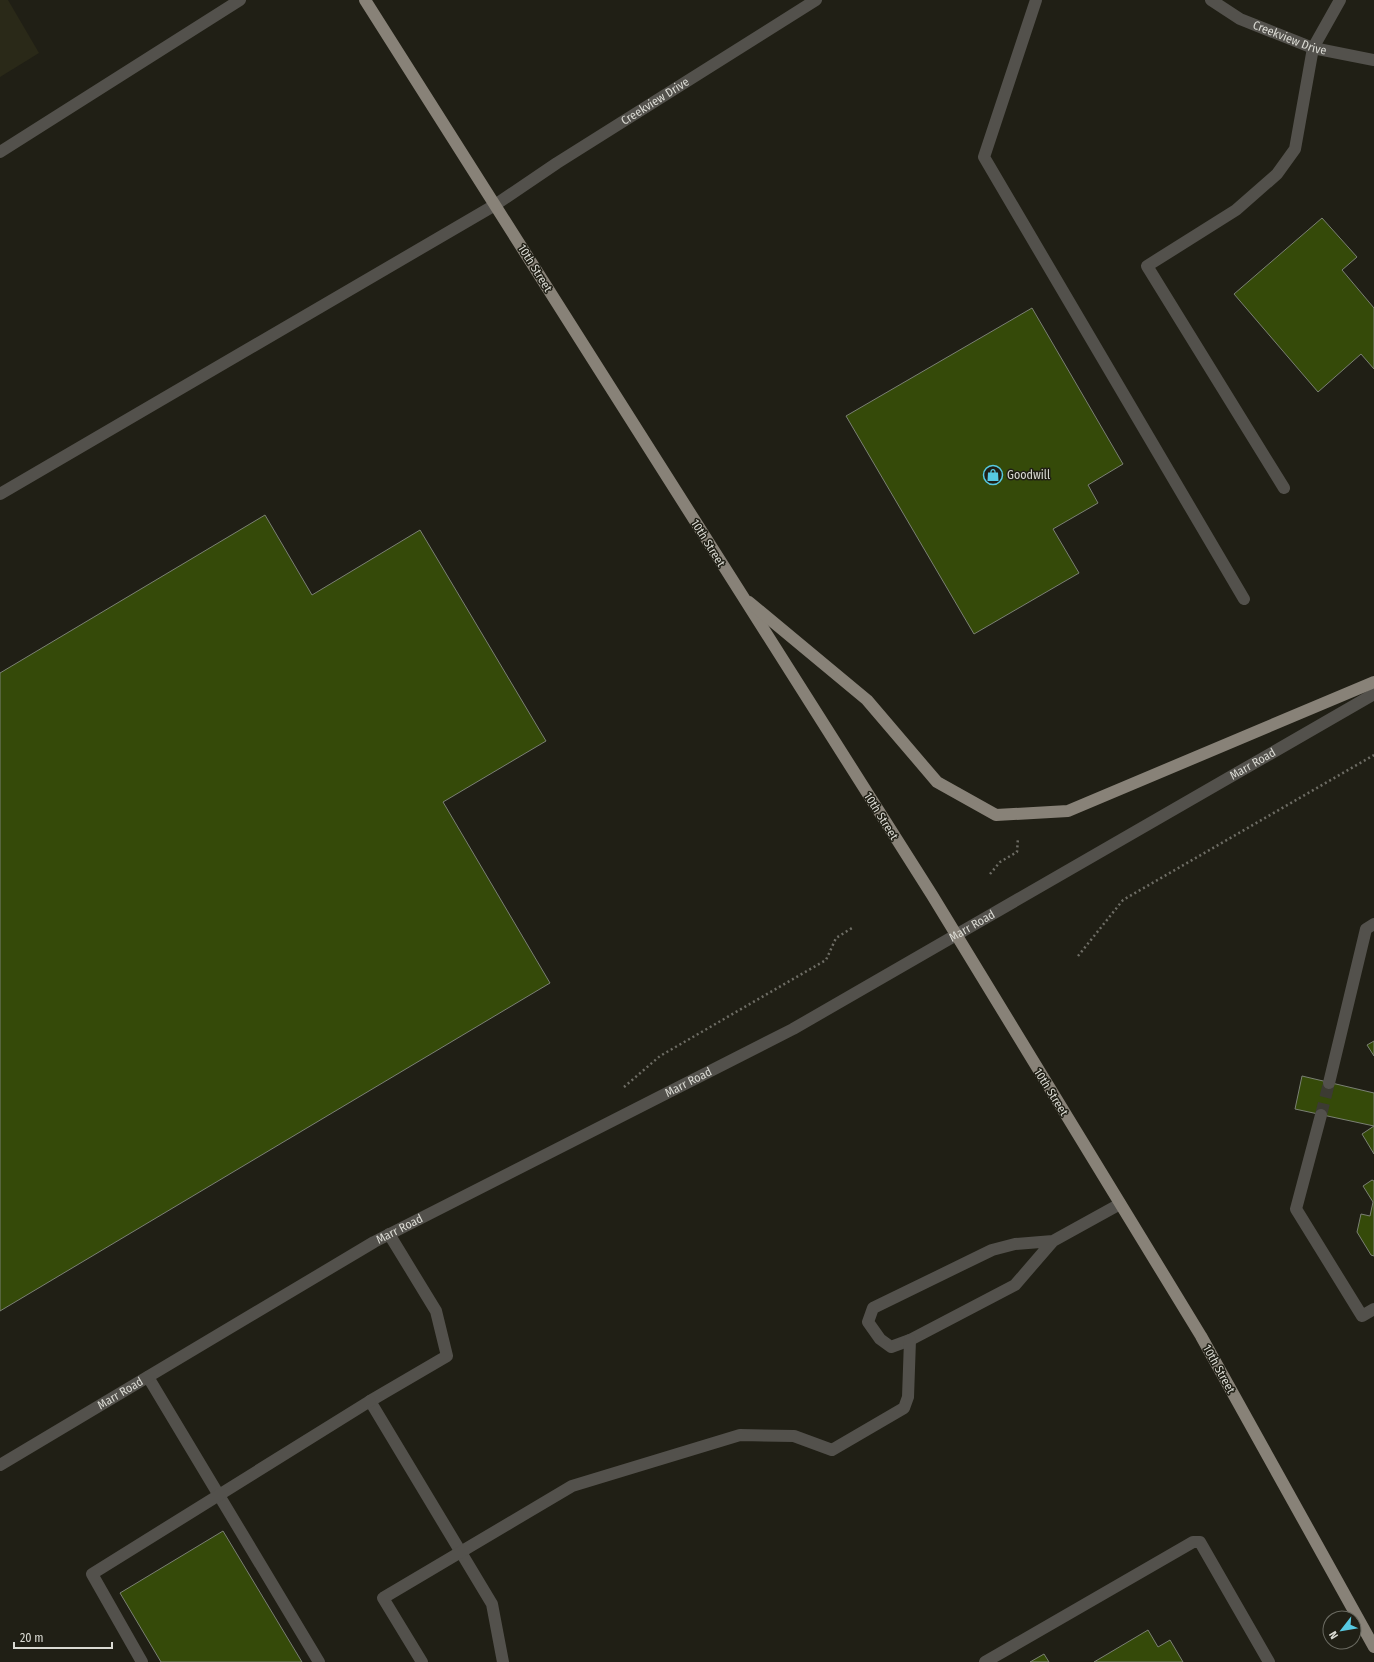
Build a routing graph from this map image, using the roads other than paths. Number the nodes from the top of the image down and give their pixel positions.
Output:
1 (240, 0) edge
2 (365, 0) edge
3 (816, 0) edge
4 (1036, 0) edge
5 (1211, 0) edge
6 (1340, 0) edge
7 (1313, 48) junction
8 (1374, 60) edge
9 (0, 152) edge
10 (495, 204) junction
11 (1284, 488) dead end
12 (0, 494) edge
13 (740, 595) junction
14 (1244, 599) dead end
15 (1374, 682) edge
16 (1374, 694) edge
17 (1374, 924) edge
18 (956, 936) junction
19 (1329, 1083) tunnel mouth
20 (1321, 1115) tunnel mouth
21 (1120, 1204) junction
22 (390, 1234) junction
23 (1053, 1241) junction
24 (1374, 1309) edge
25 (910, 1340) junction
26 (148, 1377) junction
27 (370, 1401) junction
28 (0, 1465) edge
29 (218, 1496) junction
30 (460, 1552) junction
31 (1374, 1647) edge
32 (142, 1662) edge
33 (319, 1662) edge
34 (422, 1662) edge
35 (503, 1662) edge
36 (985, 1662) edge
37 (1269, 1662) edge

1 - 9 street
2 - 10 main road, 10th Street
3 - 10 street, Creekview Drive
4 - 14 street
5 - 7 street, Creekview Drive
6 - 7 street
7 - 8 street, Creekview Drive
7 - 11 street
10 - 12 street, Creekview Drive
10 - 13 main road, 10th Street
13 - 15 main road
13 - 18 main road, 10th Street
16 - 18 street, Marr Road
17 - 19 street
18 - 21 main road, 10th Street
18 - 22 street, Marr Road
20 - 24 street
21 - 23 street
21 - 31 main road, 10th Street
22 - 26 street, Marr Road
22 - 27 street
23 - 25 street
23 - 25 street
25 - 30 street
26 - 28 street, Marr Road
26 - 29 street
27 - 29 street
27 - 30 street
29 - 32 street
29 - 33 street
30 - 34 street
30 - 35 street
36 - 37 street

